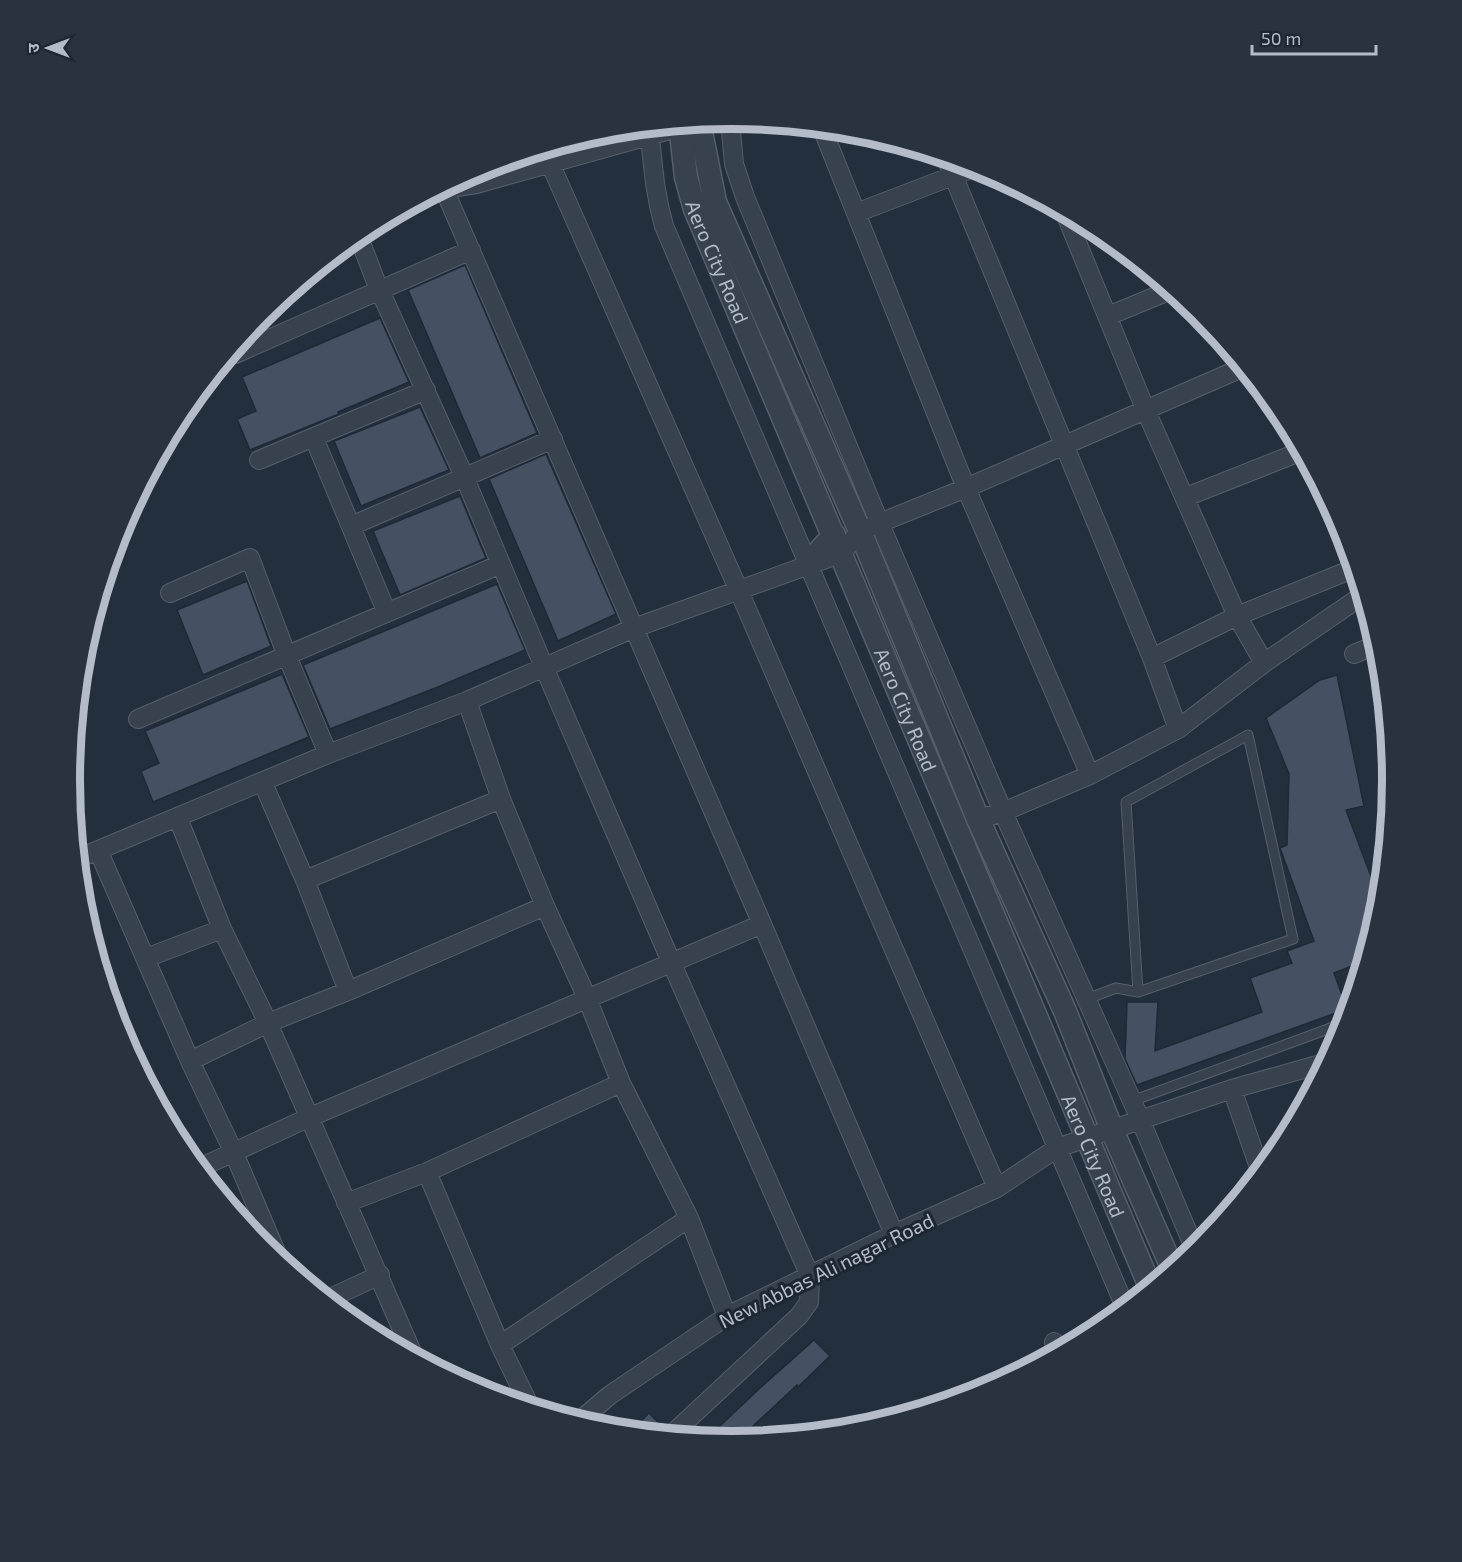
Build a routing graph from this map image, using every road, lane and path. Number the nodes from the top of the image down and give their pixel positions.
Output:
1 (731, 129) edge
2 (686, 131) edge
3 (689, 131) edge
4 (649, 135) edge
5 (825, 137) edge
6 (627, 138) edge
7 (550, 163) junction
8 (950, 168) edge
9 (961, 172) edge
10 (953, 175) junction
11 (467, 186) edge
12 (441, 198) edge
13 (856, 213) junction
14 (1070, 225) edge
15 (362, 244) edge
16 (471, 250) junction
17 (381, 291) junction
18 (1163, 293) edge
19 (1108, 316) junction
20 (240, 352) edge
21 (1237, 370) edge
22 (426, 390) junction
23 (1146, 411) junction
24 (314, 438) junction
25 (553, 439) junction
26 (1065, 445) junction
27 (1294, 454) edge
28 (259, 460) dead end
29 (464, 476) junction
30 (966, 488) junction
31 (1186, 497) junction
32 (351, 526) junction
33 (870, 527) junction
34 (838, 544) junction
35 (501, 564) junction
36 (807, 565) junction
37 (1348, 571) edge
38 (740, 591) junction
39 (170, 593) dead end
40 (1356, 600) edge
41 (387, 614) junction
42 (1237, 616) junction
43 (634, 628) junction
44 (1369, 648) edge
45 (1354, 654) dead end
46 (287, 656) junction
47 (1152, 658) junction
48 (1264, 663) junction
49 (544, 667) junction
50 (467, 701) junction
51 (138, 719) dead end
52 (1178, 729) junction
53 (328, 754) junction
54 (1090, 775) junction
55 (263, 783) junction
56 (501, 799) junction
57 (1003, 812) junction
58 (178, 818) junction
59 (978, 819) junction
60 (98, 850) junction
61 (84, 856) edge
62 (305, 880) junction
63 (545, 906) junction
64 (762, 924) junction
65 (222, 929) junction
66 (146, 958) junction
67 (672, 964) junction
68 (348, 991) junction
69 (1138, 992) junction
70 (587, 998) junction
71 (1087, 999) junction
72 (268, 1023) junction
73 (1335, 1026) edge
74 (190, 1061) junction
75 (1317, 1065) edge
76 (621, 1083) junction
77 (1232, 1089) junction
78 (1132, 1101) junction
79 (308, 1118) junction
80 (1140, 1119) junction
81 (1112, 1130) junction
82 (1086, 1138) junction
83 (1057, 1148) junction
84 (234, 1153) junction
85 (1259, 1163) edge
86 (205, 1166) edge
87 (427, 1172) junction
88 (997, 1188) junction
89 (346, 1203) junction
90 (689, 1218) junction
91 (894, 1234) junction
92 (1192, 1242) edge
93 (273, 1245) edge
94 (1170, 1263) edge
95 (380, 1275) junction
96 (810, 1275) junction
97 (1148, 1281) edge
98 (333, 1297) edge
99 (1123, 1302) edge
100 (727, 1316) junction
101 (500, 1345) junction
102 (411, 1348) edge
103 (526, 1399) edge
104 (586, 1416) edge
105 (676, 1430) edge

1 - 33 street
2 - 34 street, Aero City Road
3 - 33 street, Aero City Road
4 - 36 street
5 - 13 street
6 - 7 street
7 - 11 street
7 - 38 street
8 - 10 street
9 - 10 street
10 - 13 street
10 - 26 street
12 - 16 street
13 - 30 street
14 - 19 street
15 - 17 street
16 - 17 street
16 - 25 street
17 - 20 street
17 - 22 street
18 - 19 street
19 - 23 street
21 - 23 street
22 - 24 street
22 - 29 street
23 - 26 street
23 - 31 street
24 - 28 street
24 - 32 street
25 - 29 street
25 - 43 street
26 - 30 street
26 - 47 street
27 - 31 street
29 - 32 street
29 - 35 street
30 - 33 street
30 - 54 street
31 - 42 street
32 - 41 street
33 - 34 street
33 - 57 street
33 - 59 street, Aero City Road
34 - 36 street
34 - 82 street, Aero City Road
35 - 41 street
35 - 49 street
36 - 38 street
36 - 83 street
37 - 42 street
38 - 43 street
38 - 88 street
39 - 46 street
40 - 48 street
41 - 46 street
42 - 47 street
42 - 48 street
43 - 49 street
43 - 64 street
44 - 45 street
46 - 51 street
46 - 53 street
47 - 52 street
48 - 52 street
49 - 50 street
49 - 67 street
50 - 53 street
50 - 56 street
52 - 54 street
53 - 55 street
54 - 57 street
55 - 58 street
55 - 62 street
56 - 62 street
56 - 63 street
57 - 59 street
57 - 71 street
58 - 60 street
58 - 65 street
59 - 81 street, Aero City Road
60 - 61 street
60 - 66 street
62 - 68 street
63 - 68 street
63 - 70 street
64 - 67 street
64 - 91 street
65 - 66 street
65 - 72 street
66 - 74 street
67 - 70 street
67 - 96 street
68 - 72 street
69 - 69 lane
69 - 71 lane
70 - 76 street
70 - 79 street
71 - 78 street
72 - 74 street
72 - 79 street
73 - 78 lane
74 - 84 street
75 - 77 street
76 - 87 street
76 - 90 street
77 - 80 street
77 - 85 street
78 - 80 street
79 - 84 street
79 - 89 street
80 - 81 street
80 - 92 street
81 - 82 street, New Abbas Ali nagar Road
81 - 94 street, Aero City Road
82 - 83 street, New Abbas Ali nagar Road
82 - 97 street, Aero City Road
83 - 88 street, New Abbas Ali nagar Road
83 - 99 street
84 - 86 street
84 - 93 street
87 - 89 street
87 - 101 street
88 - 91 street, New Abbas Ali nagar Road
89 - 95 street
90 - 100 street
90 - 101 street
91 - 96 street, New Abbas Ali nagar Road
95 - 98 street
95 - 102 street
96 - 100 street, New Abbas Ali nagar Road
96 - 105 street
100 - 104 street, New Abbas Ali nagar Road
101 - 103 street

